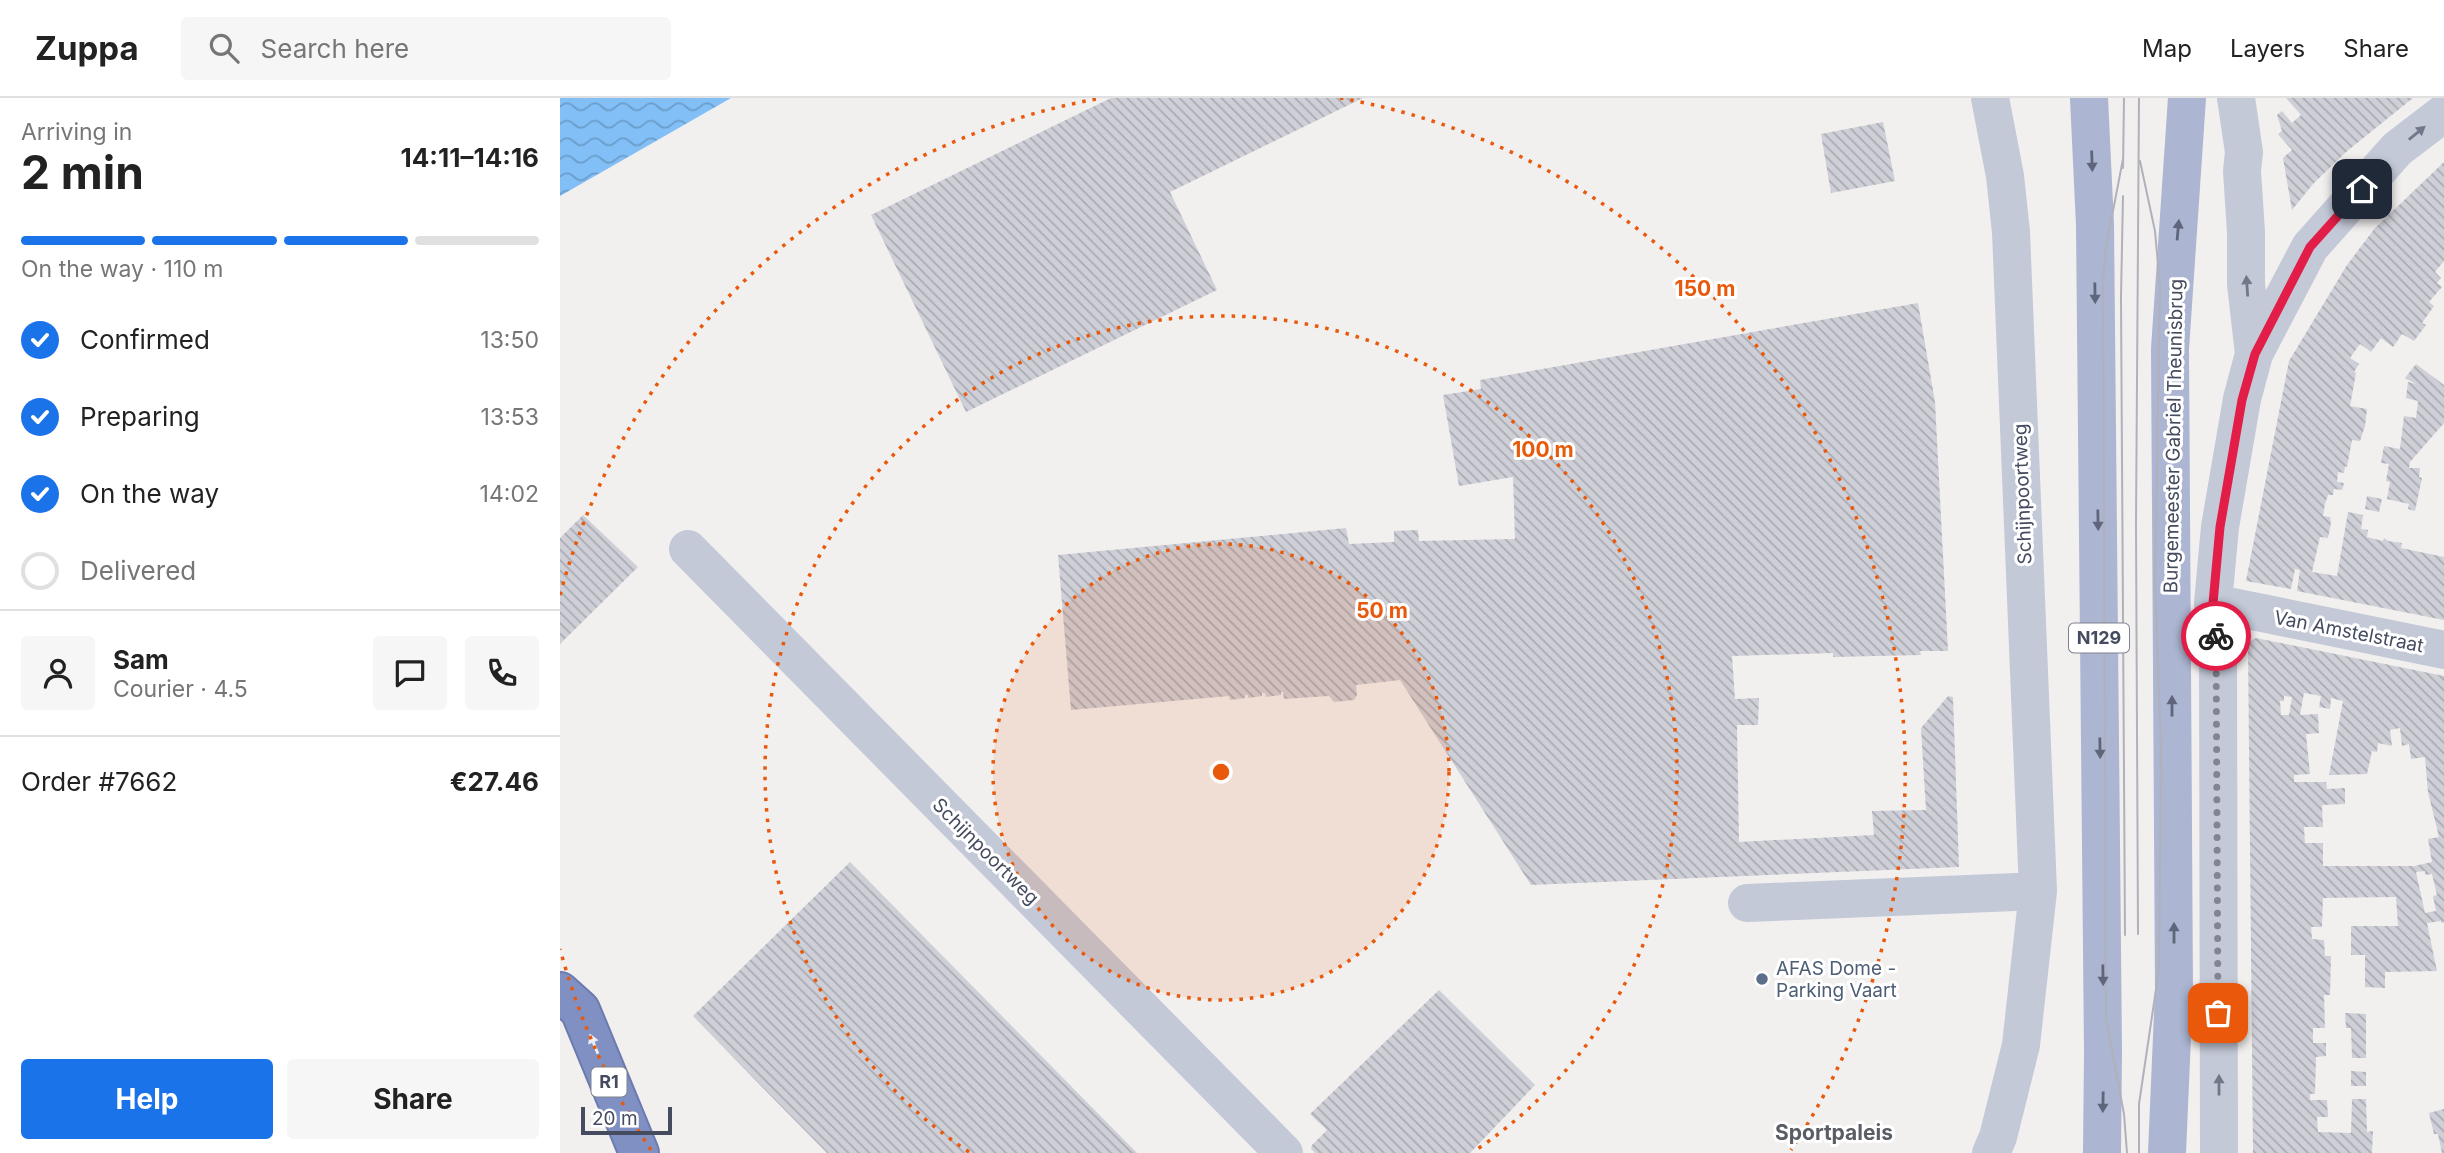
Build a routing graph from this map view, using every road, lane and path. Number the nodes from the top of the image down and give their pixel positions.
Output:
1 (1990, 98) edge
2 (2089, 98) edge
3 (2187, 98) edge
4 (2236, 98) edge
5 (2444, 113) edge
6 (2255, 354) junction
7 (688, 549) dead end
8 (2213, 603) junction
9 (2444, 650) edge
10 (2038, 891) junction
11 (1747, 903) dead end
12 (560, 992) edge
13 (639, 1153) edge
14 (1284, 1153) edge
15 (1992, 1153) edge
16 (2102, 1153) edge
17 (2167, 1153) edge
18 (2219, 1153) edge

1 - 10 street, Schijnpoortweg
2 -> 16 main road, N129
17 -> 3 main road, Burgemeester Gabriel Theunisbrug
6 -> 4 street
6 -> 5 street
6 - 8 street
7 - 14 street, Schijnpoortweg
8 - 9 street, Van Amstelstraat
18 -> 8 street
10 - 11 street
10 - 15 street, Schijnpoortweg
13 -> 12 highway, R1

